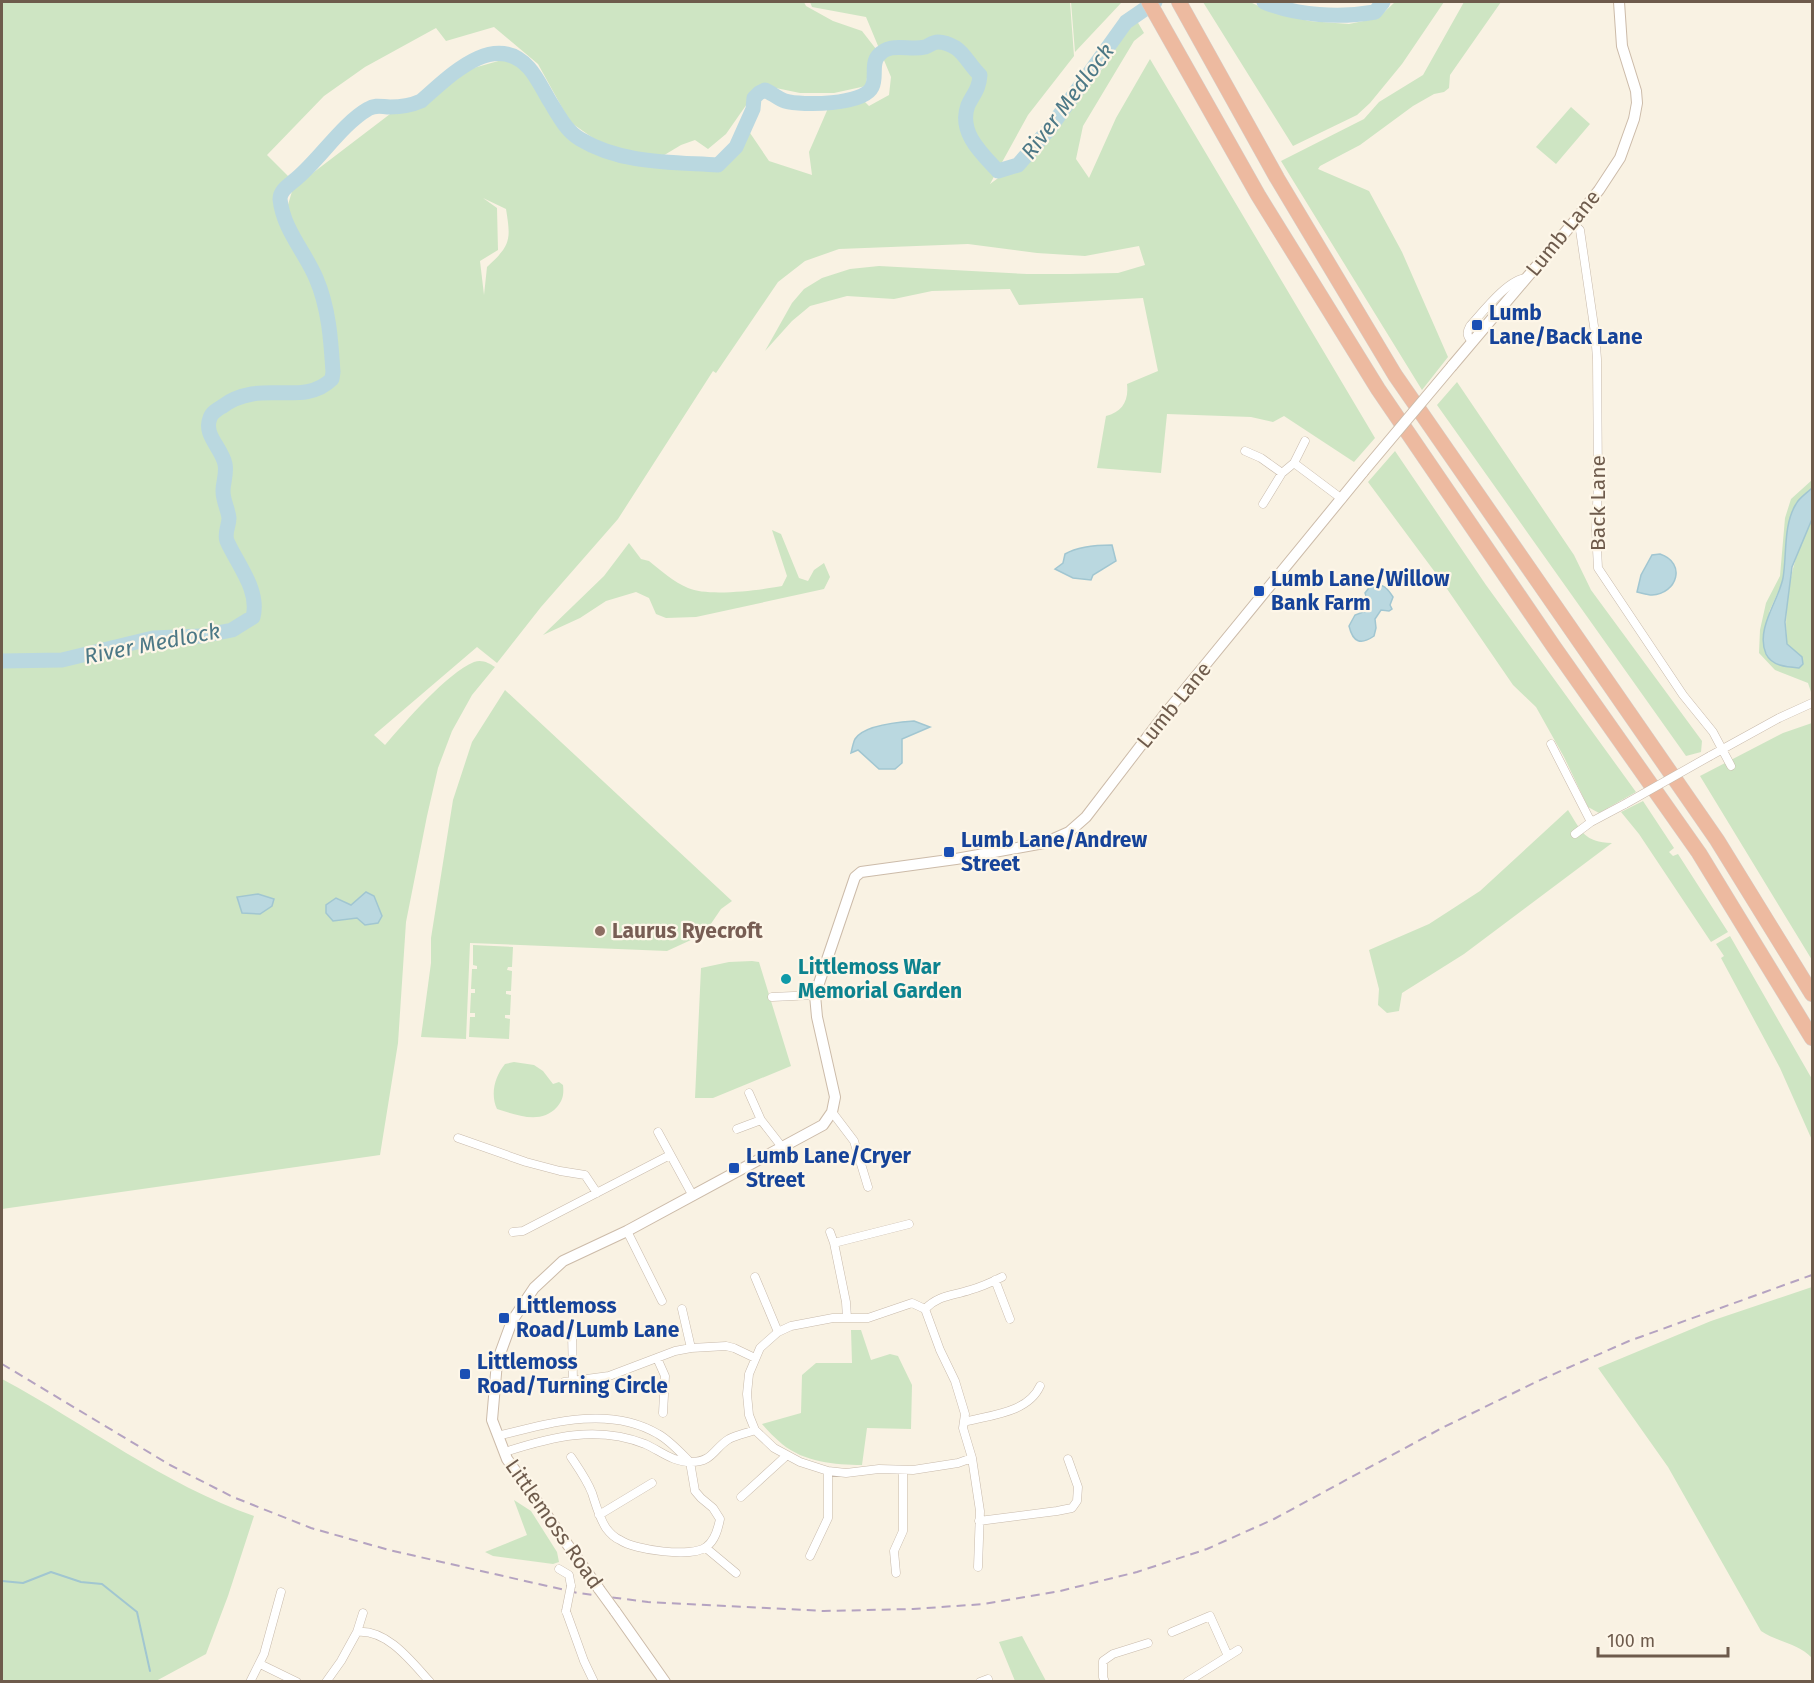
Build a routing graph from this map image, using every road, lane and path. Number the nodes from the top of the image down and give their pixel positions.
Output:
1 (1149, 2) edge
2 (1179, 2) edge
3 (1619, 2) edge
4 (1573, 223) junction
5 (1305, 441) dead end
6 (1245, 451) dead end
7 (1294, 463) junction
8 (1282, 473) junction
9 (1337, 496) junction
10 (1263, 504) dead end
11 (1812, 703) edge
12 (1551, 744) dead end
13 (1723, 749) junction
14 (1731, 766) dead end
15 (1591, 822) junction
16 (1575, 834) dead end
17 (1812, 994) edge
18 (815, 995) junction
19 (772, 997) dead end
20 (1812, 1038) edge
21 (748, 1093) dead end
22 (832, 1112) junction
23 (761, 1120) junction
24 (737, 1129) dead end
25 (658, 1132) dead end
26 (458, 1138) dead end
27 (782, 1147) junction
28 (670, 1155) junction
29 (868, 1187) dead end
30 (597, 1193) junction
31 (693, 1196) junction
32 (909, 1224) dead end
33 (627, 1231) junction
34 (513, 1232) dead end
35 (830, 1232) dead end
36 (834, 1243) junction
37 (755, 1277) dead end
38 (662, 1301) dead end
39 (682, 1309) dead end
40 (925, 1309) junction
41 (847, 1318) junction
42 (1010, 1319) dead end
43 (572, 1331) dead end
44 (778, 1332) junction
45 (691, 1348) junction
46 (755, 1358) junction
47 (657, 1359) junction
48 (573, 1381) junction
49 (564, 1382) dead end
50 (1040, 1386) dead end
51 (663, 1413) dead end
52 (965, 1418) junction
53 (755, 1430) junction
54 (498, 1436) junction
55 (505, 1452) junction
56 (786, 1456) junction
57 (571, 1457) dead end
58 (972, 1458) junction
59 (1068, 1459) dead end
60 (690, 1462) junction
61 (903, 1470) junction
62 (828, 1471) junction
63 (652, 1483) dead end
64 (741, 1497) dead end
65 (599, 1515) junction
66 (979, 1521) junction
67 (706, 1548) junction
68 (810, 1556) dead end
69 (978, 1567) dead end
70 (559, 1569) dead end
71 (736, 1573) dead end
72 (896, 1573) dead end
73 (281, 1592) dead end
74 (1212, 1605) dead end
75 (363, 1613) dead end
76 (1210, 1616) junction
77 (357, 1632) junction
78 (1172, 1632) dead end
79 (1148, 1643) dead end
80 (1238, 1650) dead end
81 (1228, 1656) junction
82 (260, 1664) junction
83 (250, 1682) edge
84 (297, 1682) edge
85 (326, 1682) edge
86 (430, 1682) edge
87 (594, 1682) edge
88 (665, 1682) edge
89 (1105, 1682) edge
90 (1187, 1682) edge

1 - 20 highway
2 - 17 highway
3 - 4 street, Lumb Lane
4 - 9 street, Lumb Lane, bridge
4 - 13 street, Back Lane
5 - 7 street
6 - 8 street
7 - 8 street
7 - 9 street
8 - 10 street
9 - 18 street, Lumb Lane
11 - 13 street
12 - 15 street
13 - 14 street, Back Lane
13 - 15 street, bridge
15 - 16 street
18 - 19 street
18 - 22 street, Lumb Lane
21 - 23 street
22 - 27 street
22 - 29 street
23 - 24 street
23 - 27 street
25 - 28 street
26 - 30 street
27 - 31 street
28 - 30 street
28 - 31 street
30 - 34 street
31 - 33 street
32 - 36 street
33 - 38 street
33 - 54 street, Littlemoss Road
35 - 36 street
36 - 41 street
37 - 44 street
39 - 45 street
40 - 41 street
40 - 42 street
40 - 52 street
41 - 44 street
43 - 48 street
44 - 46 street
45 - 46 street
45 - 47 street
46 - 53 street
47 - 48 street
47 - 51 street
48 - 49 street
50 - 52 street
52 - 58 street
53 - 56 street
53 - 60 street
54 - 55 street, Littlemoss Road
54 - 60 street
55 - 60 street
55 - 88 street, Littlemoss Road, bridge
56 - 62 street
56 - 64 street
57 - 65 street
58 - 61 street
58 - 66 street
59 - 66 street
60 - 67 street
61 - 62 street
61 - 72 street
62 - 68 street
63 - 65 street
65 - 67 street
66 - 69 street
67 - 71 street
70 - 87 street, bridge
73 - 82 street
74 - 76 street
75 - 77 street
76 - 78 street
76 - 81 street
77 - 85 street
77 - 86 street
79 - 89 street
80 - 81 street
81 - 90 street
82 - 83 street
82 - 84 street

